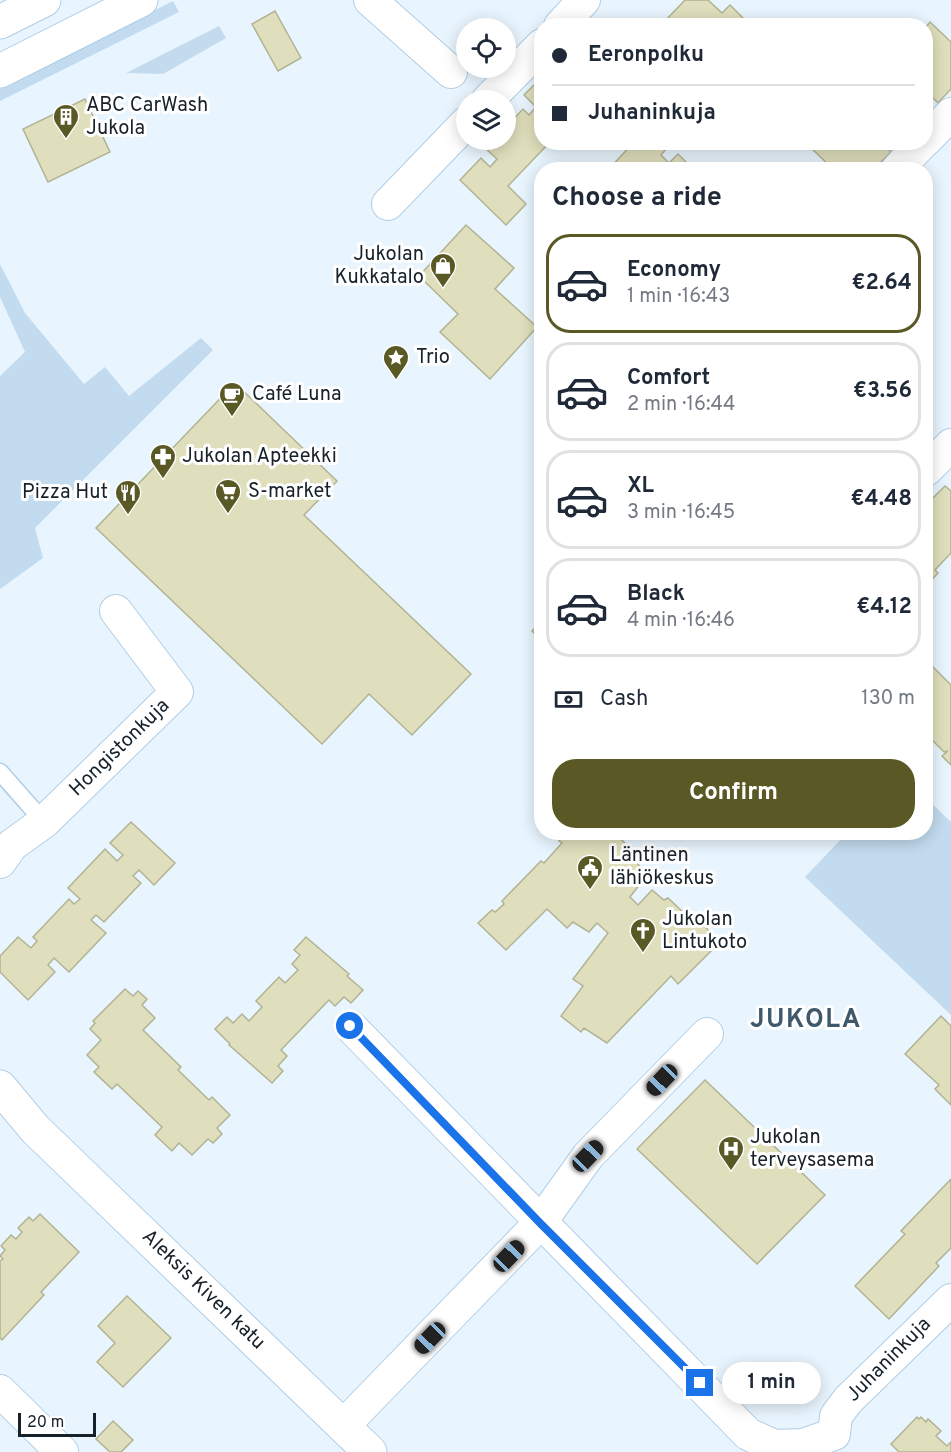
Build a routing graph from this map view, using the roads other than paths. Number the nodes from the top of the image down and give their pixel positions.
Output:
1 (44, 0) edge
2 (141, 0) edge
3 (370, 0) edge
4 (584, 0) edge
5 (567, 18) edge
6 (0, 22) edge
7 (534, 53) edge
8 (0, 71) edge
9 (451, 72) dead end
10 (498, 90) edge
11 (951, 114) edge
12 (933, 132) edge
13 (456, 133) edge
14 (916, 150) edge
15 (904, 162) edge
16 (388, 204) dead end
17 (951, 444) edge
18 (933, 463) edge
19 (116, 611) dead end
20 (0, 772) edge
21 (44, 822) junction
22 (4, 852) edge
23 (350, 1026) dead end
24 (707, 1034) dead end
25 (0, 1087) edge
26 (0, 1104) edge
27 (35, 1129) junction
28 (540, 1223) junction
29 (951, 1299) edge
30 (0, 1391) edge
31 (343, 1426) junction
32 (842, 1443) edge
33 (62, 1452) edge
34 (370, 1452) edge

1 - 6 main road
2 - 8 main road
3 - 9 street
4 - 5 street
7 - 10 street
11 - 12 street
13 - 16 street
14 - 15 street
17 - 18 street
19 - 21 street, Hongistonkuja
20 - 21 lane
21 - 22 street, Hongistonkuja
23 - 28 street, Juhaninkuja
24 - 28 street
25 - 27 main road, Aleksis Kiven katu
26 - 27 main road, Aleksis Kiven katu
27 - 31 main road, Aleksis Kiven katu
28 - 31 street
28 - 32 street, Juhaninkuja
29 - 32 street, Juhaninkuja
30 - 33 street
31 - 34 main road, Aleksis Kiven katu

